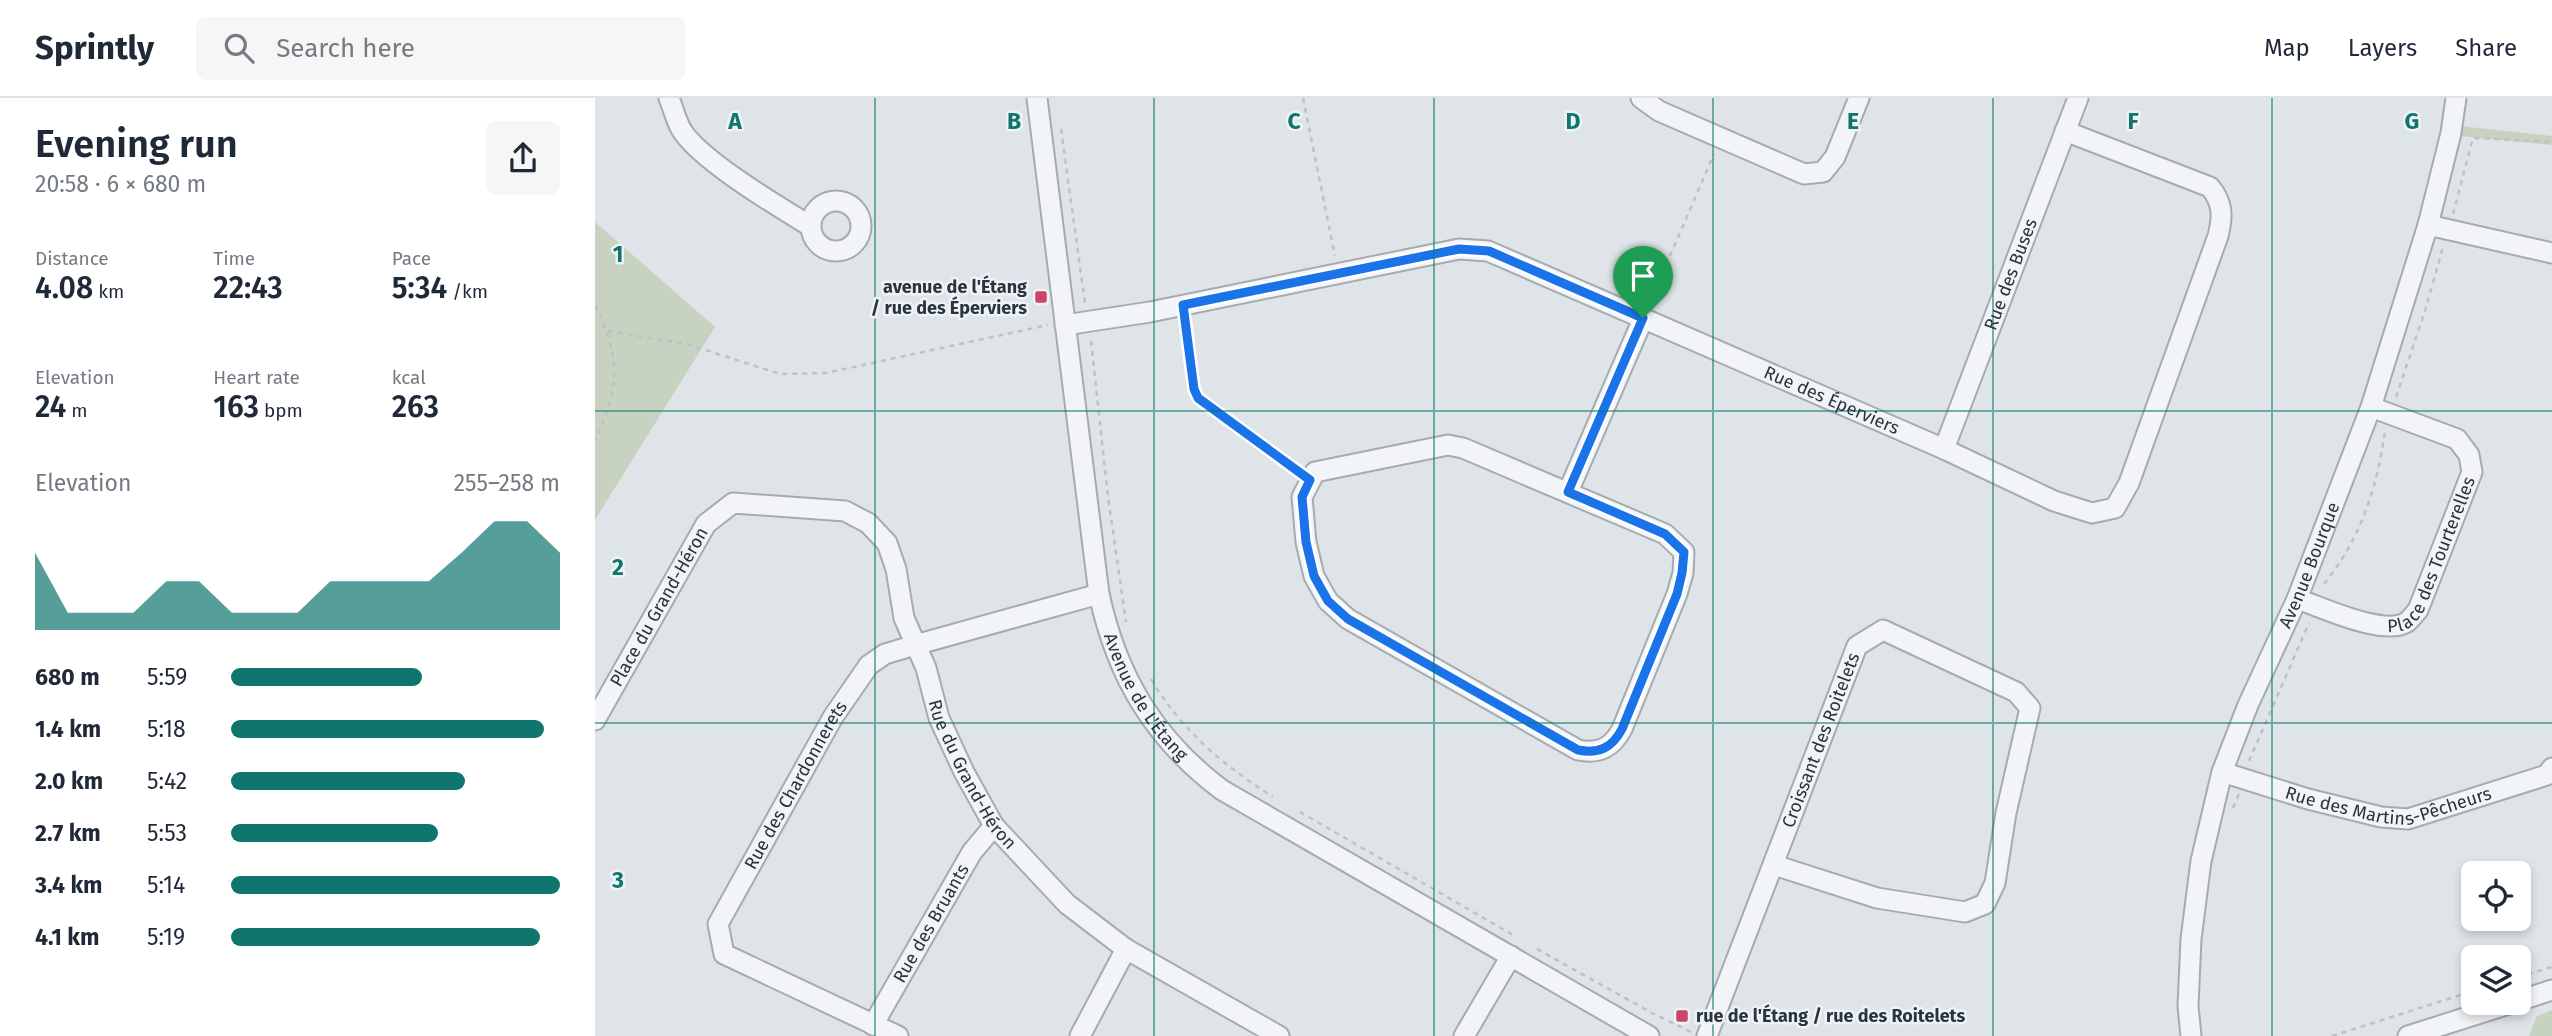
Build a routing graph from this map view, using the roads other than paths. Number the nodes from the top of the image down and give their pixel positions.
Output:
1 (669, 98) edge
2 (1037, 98) edge
3 (1641, 98) edge
4 (1859, 98) edge
5 (2078, 98) edge
6 (2456, 98) edge
7 (2066, 131) junction
8 (2428, 225) junction
9 (810, 226) dead end
10 (2552, 253) edge
11 (1643, 318) junction
12 (1065, 325) junction
13 (2371, 407) junction
14 (1944, 449) junction
15 (1568, 492) junction
16 (733, 503) joint
17 (1099, 594) junction
18 (2297, 599) junction
19 (915, 645) junction
20 (595, 720) edge
21 (2552, 768) edge
22 (2222, 772) junction
23 (994, 826) junction
24 (1774, 865) junction
25 (1126, 949) junction
26 (1511, 956) junction
27 (2552, 990) edge
28 (2531, 997) edge
29 (2474, 1015) edge
30 (873, 1025) junction
31 (1698, 1034) edge
32 (898, 1036) edge
33 (1080, 1036) edge
34 (1279, 1036) edge
35 (1464, 1036) edge
36 (1649, 1036) edge
37 (2191, 1036) edge
38 (2408, 1036) edge

1 - 9 street
2 - 12 street, Avenue de L'Étang
3 - 4 street
5 - 7 street, Rue des Buses
6 - 8 street, Avenue Bourque
7 - 14 street, Rue des Buses
7 - 14 street, Rue des Éperviers
8 - 10 street
8 - 13 street, Avenue Bourque
11 - 12 street, Rue des Éperviers
11 - 14 street, Rue des Éperviers
11 - 15 street
12 - 17 street, Avenue de L'Étang
13 - 18 street, Avenue Bourque
13 - 18 street, Place des Tourterelles
15 - 15 street
16 - 19 street, Rue du Grand-Héron
16 - 20 street, Place du Grand-Héron
17 - 19 street, Rue des Chardonnerets
17 - 26 street, Avenue de L'Étang
18 - 22 street, Avenue Bourque
19 - 23 street, Rue du Grand-Héron
19 - 30 street, Rue des Chardonnerets
21 - 22 street, Rue des Martins-Pêcheurs
22 - 37 street, Avenue Bourque
23 - 25 street, Rue du Grand-Héron
23 - 30 street, Rue des Bruants
24 - 24 street, Croissant des Roitelets
24 - 31 street, Croissant des Roitelets
25 - 33 street
25 - 34 street, Rue du Grand-Héron
26 - 35 street
26 - 36 street, Avenue de L'Étang
27 - 28 street
29 - 38 street
30 - 32 street, Rue des Chardonnerets

